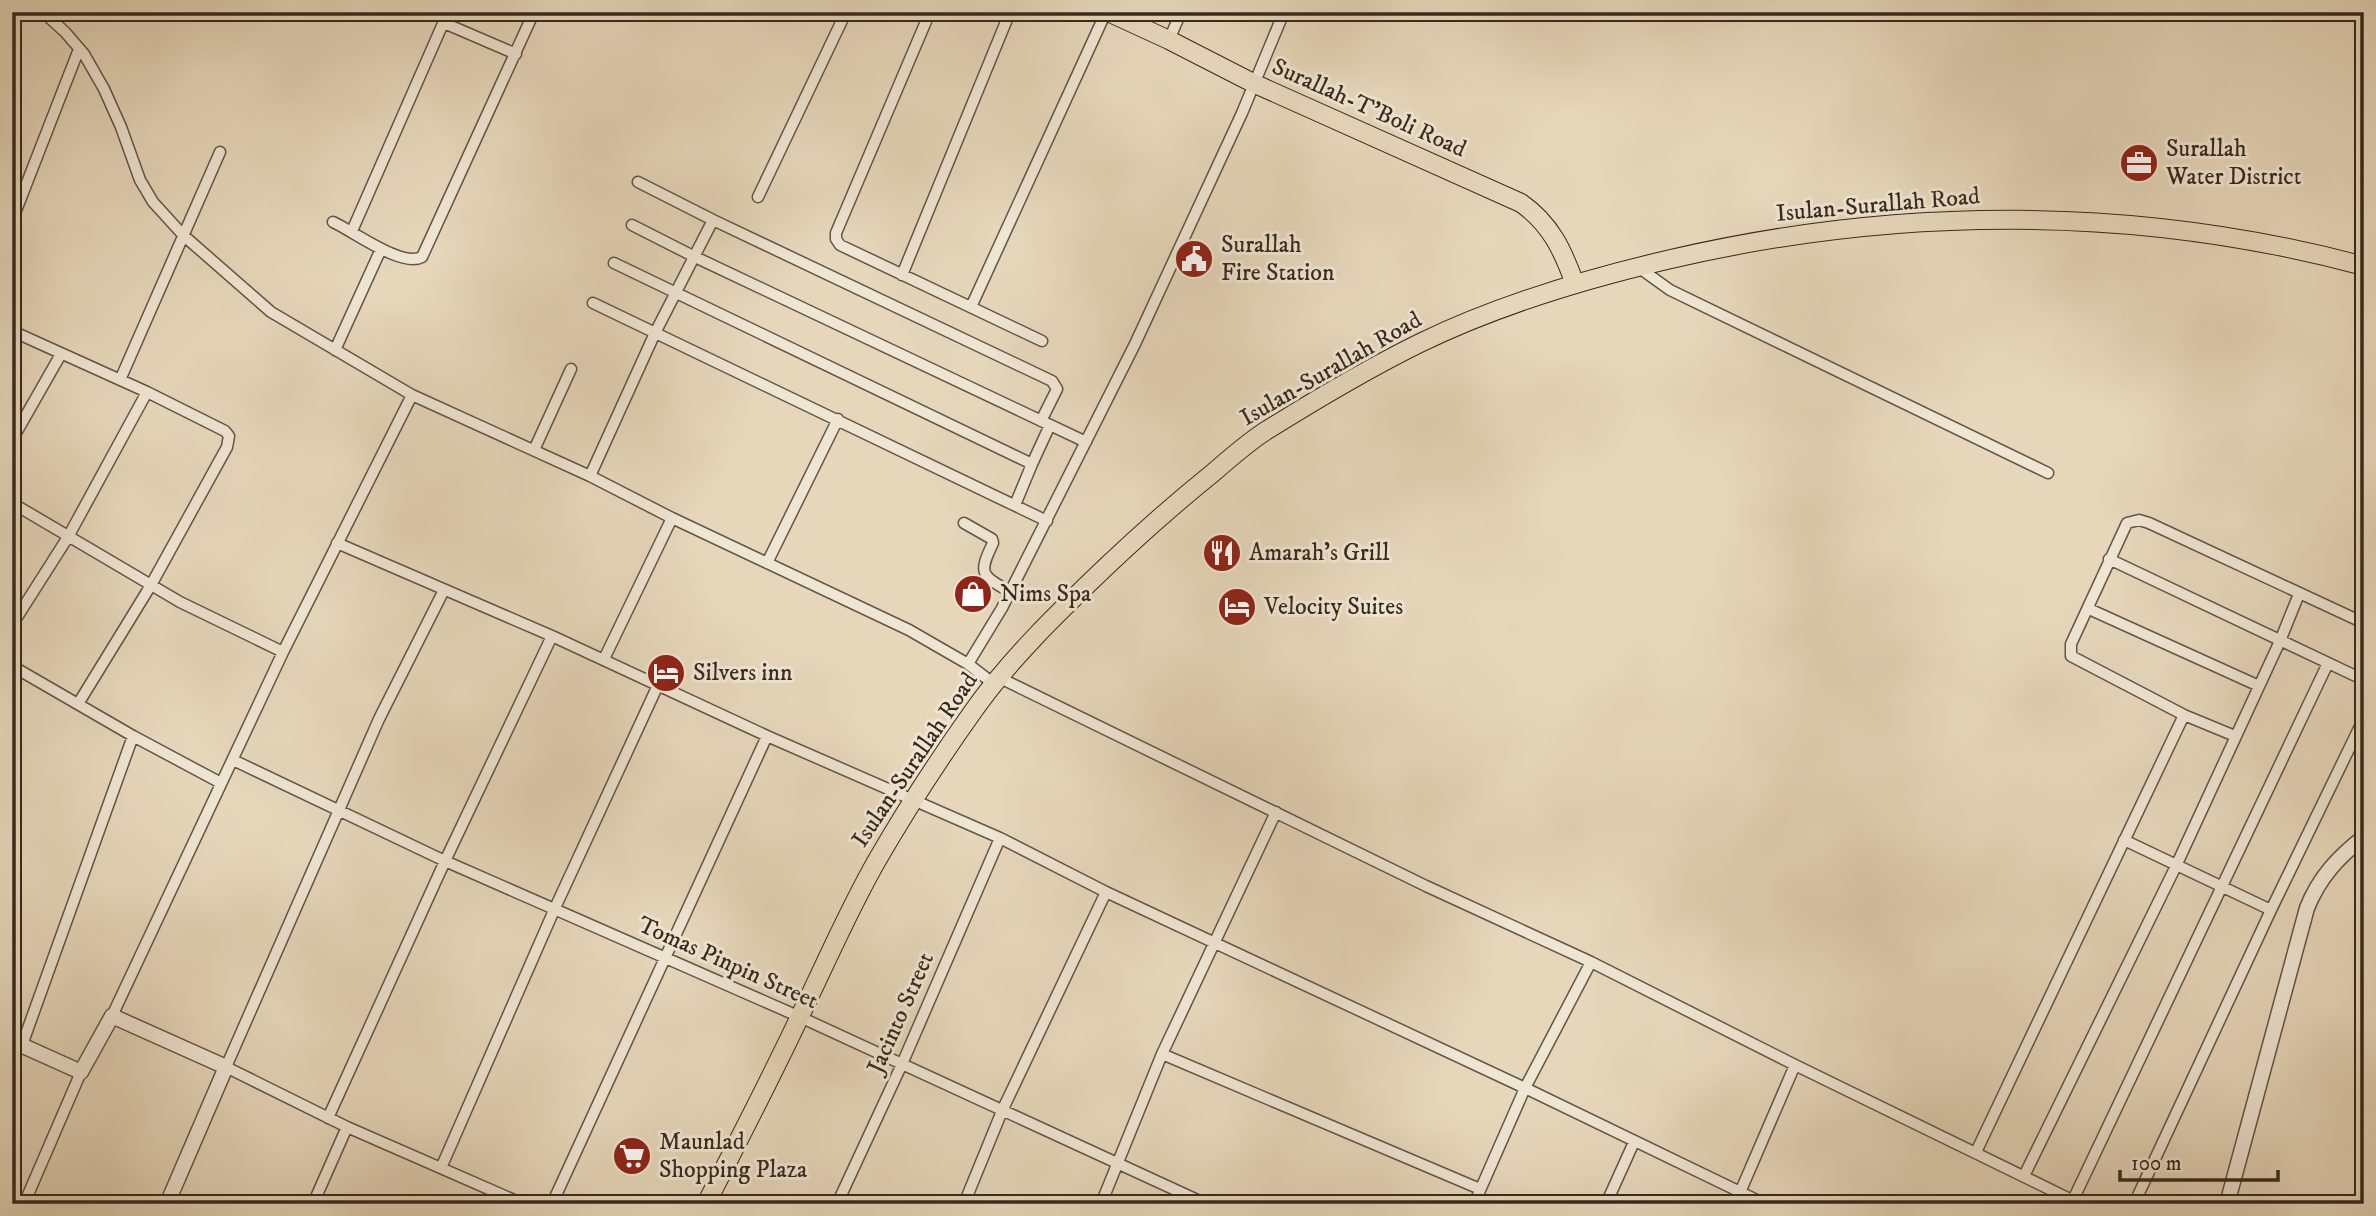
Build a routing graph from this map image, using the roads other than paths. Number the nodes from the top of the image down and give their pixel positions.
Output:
1 (43, 12) edge
2 (534, 12) edge
3 (846, 12) edge
4 (930, 12) edge
5 (1010, 12) edge
6 (1107, 12) edge
7 (1181, 12) edge
8 (1284, 12) edge
9 (446, 18) edge
10 (1169, 40) junction
11 (79, 49) junction
12 (516, 54) junction
13 (1253, 83) junction
14 (220, 152) dead end
15 (638, 182) dead end
16 (758, 197) dead end
17 (713, 220) junction
18 (12, 221) edge
19 (333, 222) dead end
20 (632, 225) dead end
21 (352, 230) junction
22 (184, 235) junction
23 (381, 249) junction
24 (693, 256) junction
25 (614, 263) dead end
26 (2364, 266) edge
27 (1638, 267) junction
28 (902, 275) junction
29 (1575, 284) junction
30 (674, 293) junction
31 (593, 303) dead end
32 (971, 307) junction
33 (12, 331) edge
34 (655, 333) junction
35 (1042, 341) dead end
36 (335, 350) junction
37 (61, 354) junction
38 (571, 369) dead end
39 (120, 380) junction
40 (147, 392) junction
41 (412, 395) junction
42 (838, 419) junction
43 (1046, 423) junction
44 (12, 440) edge
45 (1086, 442) junction
46 (534, 450) junction
47 (1032, 464) junction
48 (2048, 473) dead end
49 (590, 476) junction
50 (12, 503) edge
51 (1015, 505) junction
52 (672, 518) junction
53 (1047, 521) junction
54 (964, 523) dead end
55 (68, 537) junction
56 (337, 543) junction
57 (2109, 559) junction
58 (767, 563) junction
59 (151, 585) junction
60 (444, 590) junction
61 (1010, 592) junction
62 (2299, 594) junction
63 (2089, 609) junction
64 (2364, 623) edge
65 (12, 625) edge
66 (552, 636) junction
67 (2280, 641) junction
68 (283, 652) junction
69 (604, 659) junction
70 (2328, 663) junction
71 (968, 664) junction
72 (12, 666) edge
73 (2364, 680) edge
74 (997, 681) junction
75 (658, 685) junction
76 (2259, 686) junction
77 (78, 704) junction
78 (2184, 715) junction
79 (2364, 718) edge
80 (133, 736) junction
81 (767, 736) junction
82 (2235, 736) junction
83 (233, 760) junction
84 (221, 783) junction
85 (914, 801) junction
86 (338, 809) junction
87 (1276, 812) junction
88 (2364, 837) edge
89 (1000, 838) junction
90 (2124, 840) junction
91 (445, 861) junction
92 (2176, 866) junction
93 (2222, 886) junction
94 (1106, 892) junction
95 (555, 908) junction
96 (2271, 910) junction
97 (1213, 943) junction
98 (664, 959) junction
99 (1591, 962) junction
100 (112, 1016) junction
101 (800, 1017) junction
102 (17, 1043) edge
103 (1163, 1054) junction
104 (902, 1064) junction
105 (1795, 1065) junction
106 (226, 1067) junction
107 (82, 1072) junction
108 (1525, 1088) junction
109 (1002, 1111) junction
110 (328, 1118) junction
111 (347, 1127) junction
112 (1634, 1142) junction
113 (1976, 1152) junction
114 (1119, 1164) junction
115 (441, 1168) junction
116 (2024, 1176) junction
117 (1480, 1189) junction
118 (1740, 1192) junction
119 (2076, 1202) edge
120 (24, 1204) edge
121 (167, 1204) edge
122 (313, 1204) edge
123 (523, 1204) edge
124 (552, 1204) edge
125 (706, 1204) edge
126 (837, 1204) edge
127 (964, 1204) edge
128 (1101, 1204) edge
129 (1206, 1204) edge
130 (1474, 1204) edge
131 (1606, 1204) edge
132 (1735, 1204) edge
133 (1765, 1204) edge
134 (2134, 1204) edge
135 (2227, 1204) edge

1 - 11 street
2 - 12 street
3 - 16 street
4 - 28 street
5 - 28 street
6 - 10 main road, Surallah-T'Boli Road
6 - 32 street
7 - 10 street
8 - 13 street
9 - 12 street
9 - 21 street
10 - 13 main road, Surallah-T'Boli Road
11 - 18 street
11 - 22 street
12 - 23 street
13 - 29 main road, Surallah-T'Boli Road
13 - 45 street
14 - 22 street
15 - 17 street
17 - 24 street
17 - 43 street
19 - 21 street
20 - 24 street
21 - 23 street
22 - 36 street
22 - 39 street
23 - 36 street
24 - 30 street
24 - 43 street
25 - 30 street
26 - 27 main road, Isulan-Surallah Road
27 - 29 main road, Isulan-Surallah Road
27 - 48 street
28 - 32 street
29 - 74 main road, Isulan-Surallah Road
30 - 34 street
30 - 47 street
31 - 34 street
32 - 35 street
33 - 37 street
34 - 42 street
34 - 49 street
36 - 41 street
37 - 39 street
37 - 44 street
38 - 46 street
39 - 40 street
40 - 55 street
40 - 59 street
41 - 46 street
41 - 56 street
42 - 51 street
42 - 58 street
43 - 45 street
43 - 47 street
45 - 53 street
46 - 49 street
47 - 51 street
49 - 52 street
50 - 55 street
51 - 53 street
52 - 58 street
52 - 69 street
53 - 61 street
54 - 61 street
55 - 59 street
55 - 65 street
56 - 60 street
56 - 68 street
57 - 62 street
57 - 63 street
57 - 67 street
58 - 71 street
59 - 68 street
59 - 77 street
60 - 66 street
60 - 86 street
61 - 71 street
62 - 64 street
62 - 67 street
63 - 76 street
63 - 78 street
66 - 69 street
66 - 91 street
67 - 70 street
67 - 76 street
68 - 83 street
69 - 75 street
70 - 73 street
70 - 93 street
71 - 74 street
72 - 77 street
74 - 85 main road, Isulan-Surallah Road
74 - 87 street
75 - 81 street
75 - 95 street
76 - 82 street
77 - 80 street
78 - 82 street
78 - 90 street
79 - 96 street
80 - 84 street
80 - 102 street
81 - 85 street
81 - 98 street
82 - 92 street
83 - 84 street
83 - 86 street, Tomas Pinpin Street
84 - 100 street
85 - 89 street
85 - 101 main road, Isulan-Surallah Road
86 - 91 street, Tomas Pinpin Street
86 - 106 street
87 - 97 street
87 - 99 street
88 - 135 street
89 - 94 street
89 - 104 street, Jacinto Street
90 - 92 street
90 - 113 street
91 - 95 street, Tomas Pinpin Street
91 - 110 street
92 - 93 street
92 - 116 street
93 - 96 street
93 - 119 street
94 - 97 street
94 - 109 street
95 - 98 street, Tomas Pinpin Street
95 - 115 street
96 - 134 street
97 - 103 street
97 - 108 street
98 - 101 street, Tomas Pinpin Street
98 - 124 street
99 - 105 street
99 - 108 street
100 - 106 street
100 - 107 street
101 - 104 street, Tomas Pinpin Street
101 - 125 main road, Isulan-Surallah Road
102 - 107 street
103 - 114 street
103 - 117 street
104 - 109 street, Tomas Pinpin Street
104 - 126 street, Jacinto Street
105 - 113 street
105 - 118 street
106 - 110 street
106 - 121 street
107 - 120 street
108 - 112 street
108 - 117 street
109 - 114 street, Tomas Pinpin Street
109 - 127 street
110 - 111 street
111 - 115 street
111 - 122 street
112 - 118 street
112 - 131 street
113 - 116 street
114 - 128 street
114 - 129 street, Tomas Pinpin Street
115 - 123 street
116 - 119 street
117 - 130 street
118 - 132 street
118 - 133 street

